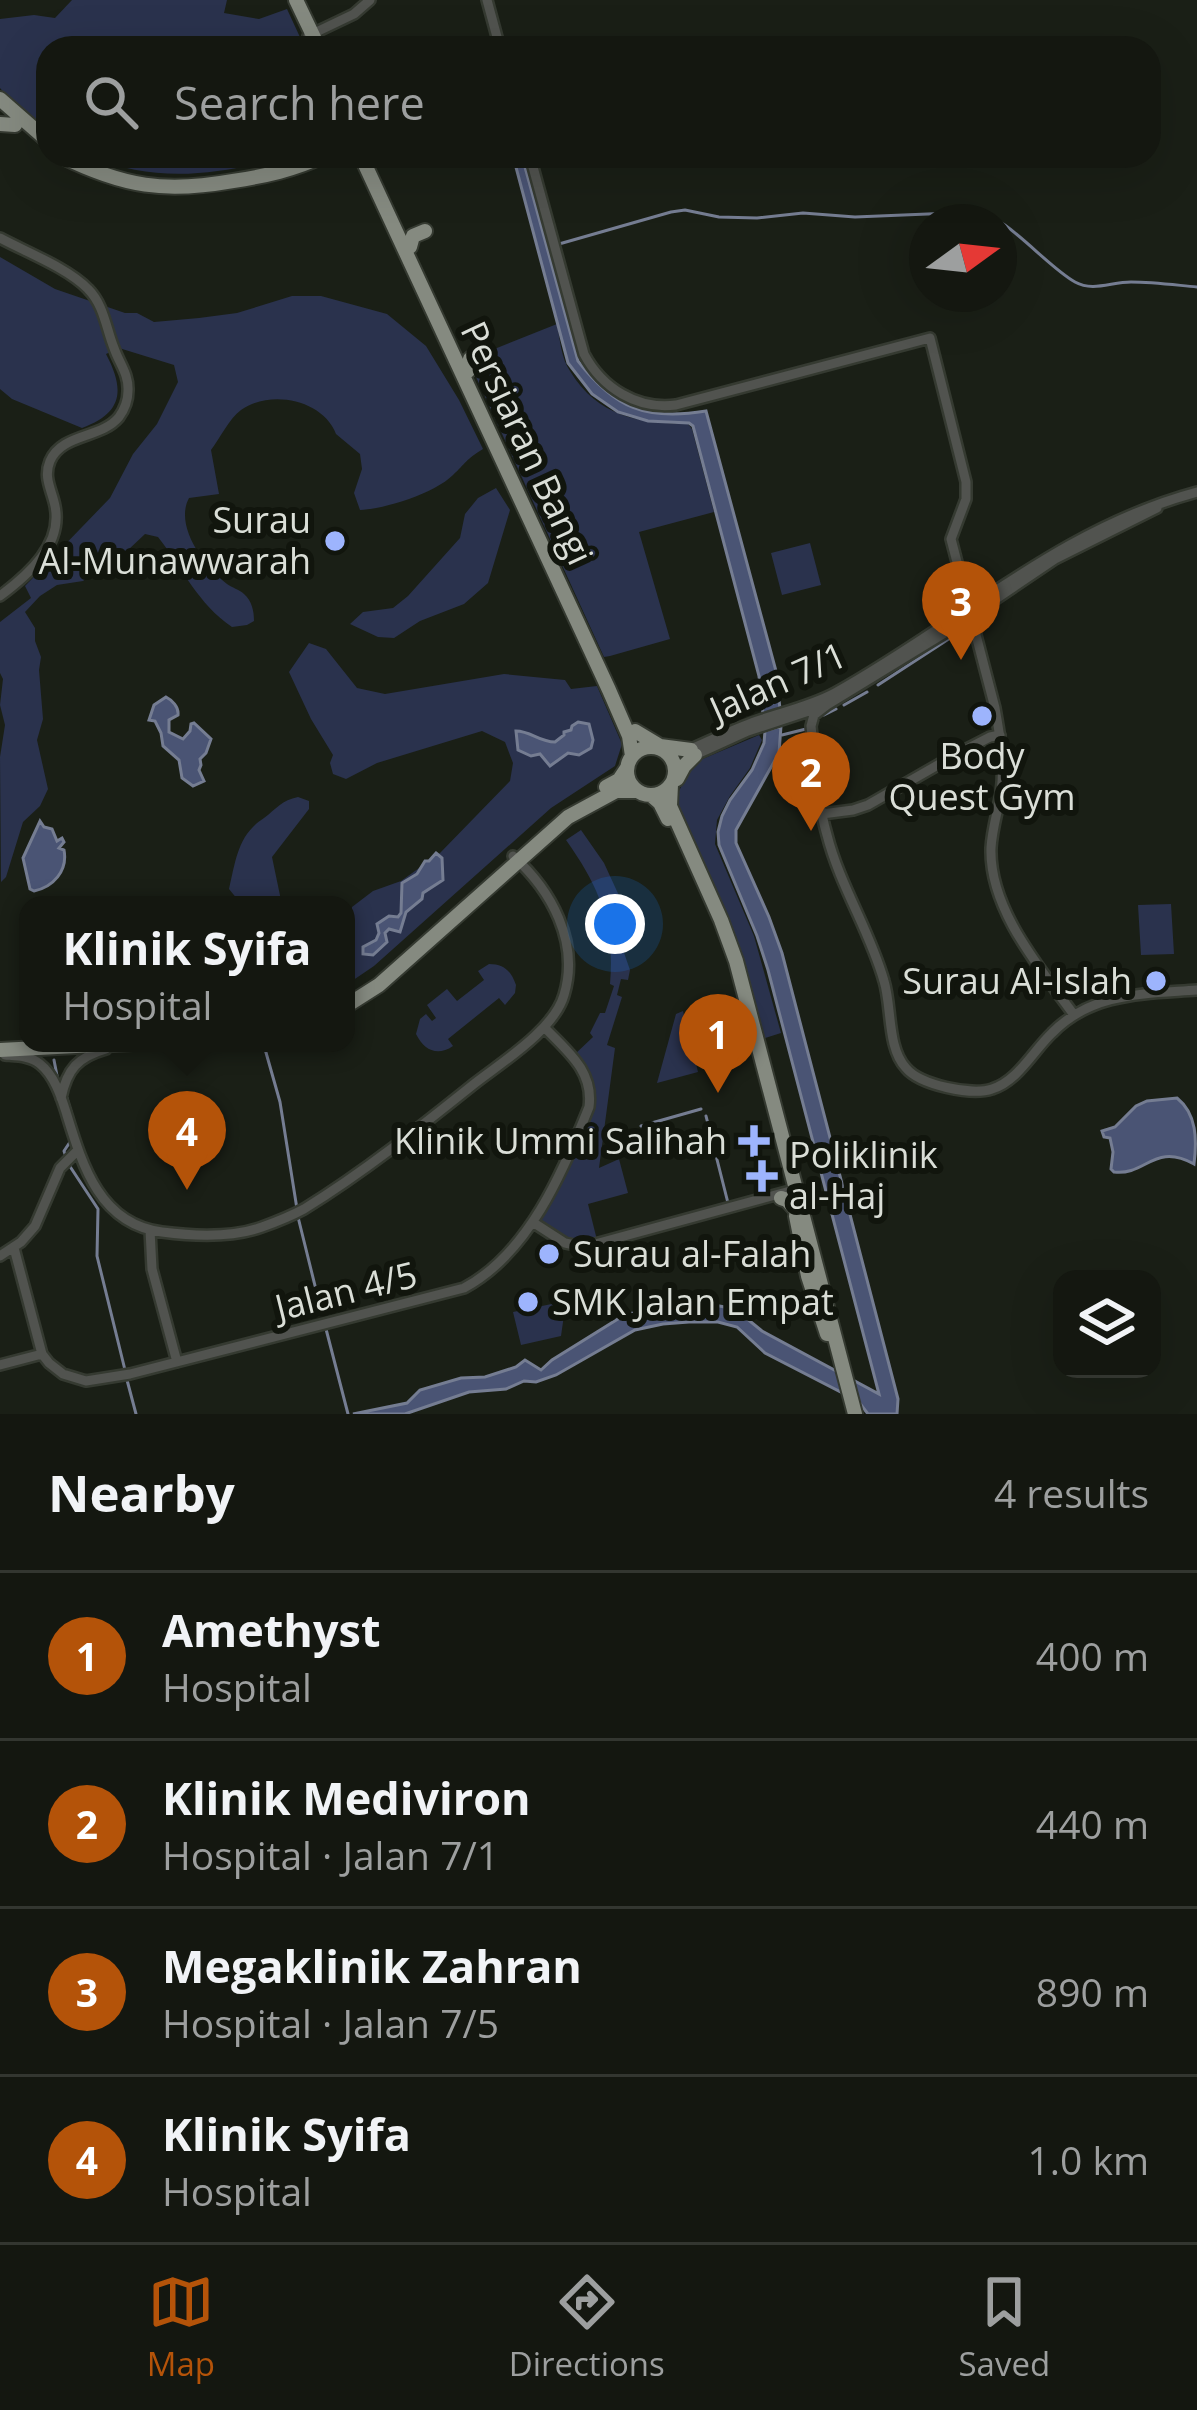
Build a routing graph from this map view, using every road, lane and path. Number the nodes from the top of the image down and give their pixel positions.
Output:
1 (292, 0) edge
2 (366, 0) edge
3 (487, 0) edge
4 (312, 34) edge
5 (497, 36) edge
6 (3, 113) edge
7 (36, 136) edge
8 (88, 168) edge
9 (105, 168) edge
10 (264, 168) edge
11 (293, 168) edge
12 (371, 168) edge
13 (371, 168) edge
14 (533, 168) edge
15 (402, 230) junction
16 (0, 241) edge
17 (410, 247) junction
18 (481, 352) dead end
19 (468, 371) junction
20 (1197, 494) edge
21 (37, 561) junction
22 (0, 593) edge
23 (964, 594) junction
24 (986, 600) junction
25 (969, 612) junction
26 (952, 625) junction
27 (975, 633) junction
28 (827, 705) junction
29 (787, 716) junction
30 (811, 726) junction
31 (630, 729) junction
32 (1000, 736) junction
33 (648, 747) junction
34 (693, 752) junction
35 (667, 753) junction
36 (629, 762) junction
37 (673, 779) junction
38 (609, 790) junction
39 (636, 791) junction
40 (652, 796) junction
41 (822, 814) junction
42 (671, 818) junction
43 (516, 858) junction
44 (1197, 990) edge
45 (355, 997) edge
46 (1074, 1015) junction
47 (544, 1027) junction
48 (0, 1049) edge
49 (102, 1052) edge
50 (61, 1097) junction
51 (786, 1144) junction
52 (78, 1150) junction
53 (788, 1194) junction
54 (534, 1222) junction
55 (150, 1230) junction
56 (14, 1248) junction
57 (0, 1256) edge
58 (816, 1258) junction
59 (815, 1277) junction
60 (42, 1354) junction
61 (177, 1362) junction
62 (0, 1365) edge
63 (850, 1408) edge

1 - 4 main road
2 - 4 street
3 - 5 street
6 - 7 main road
8 - 11 main road
9 - 10 main road
12 - 15 main road, Persiaran Bangi
13 - 31 main road, Persiaran Bangi
14 - 23 street
15 - 17 main road, Persiaran Bangi
15 - 17 main road
16 - 21 street
16 - 21 street
17 - 19 main road, Persiaran Bangi
18 - 19 main road
19 - 31 main road, Persiaran Bangi
20 - 24 street, Jalan 7/1
21 - 22 street
23 - 24 street
23 - 25 street
23 - 26 street
24 - 25 street, Jalan 7/1
24 - 27 street
25 - 26 street, Jalan 7/1
25 - 27 street
26 - 27 street
26 - 28 street, Jalan 7/1
26 - 29 street, Jalan 7/1
27 - 32 street
28 - 29 street, Jalan 7/1
28 - 30 street, Jalan 7/1
29 - 30 street, Jalan 7/1
29 - 34 street, Jalan 7/1
30 - 41 street, Jalan 7/1
31 - 33 main road, Persiaran Bangi
31 - 34 main road
31 - 36 main road, Persiaran Bangi
31 - 38 main road
32 - 41 street
32 - 46 street
33 - 35 main road
33 - 36 main road
34 - 35 street, Jalan 7/1
34 - 37 street, Jalan 7/1
34 - 42 main road
35 - 37 main road
36 - 38 main road
36 - 39 main road
37 - 40 main road
37 - 42 main road
38 - 39 main road
38 - 42 main road
38 - 43 main road
39 - 40 main road
40 - 42 main road
41 - 46 street, Jalan 7/1
42 - 51 main road
42 - 53 main road
43 - 45 main road
43 - 47 street
44 - 46 street
47 - 54 street, Jalan 4/5
47 - 55 street
48 - 50 street
49 - 50 street
50 - 52 street
51 - 53 main road
51 - 58 main road
52 - 55 street
52 - 56 street
53 - 54 street
53 - 58 main road
53 - 59 main road
54 - 61 street, Jalan 4/5
55 - 61 street
56 - 57 street
56 - 60 street
58 - 59 main road
59 - 63 main road
60 - 61 street, Jalan 4/5
60 - 62 street

